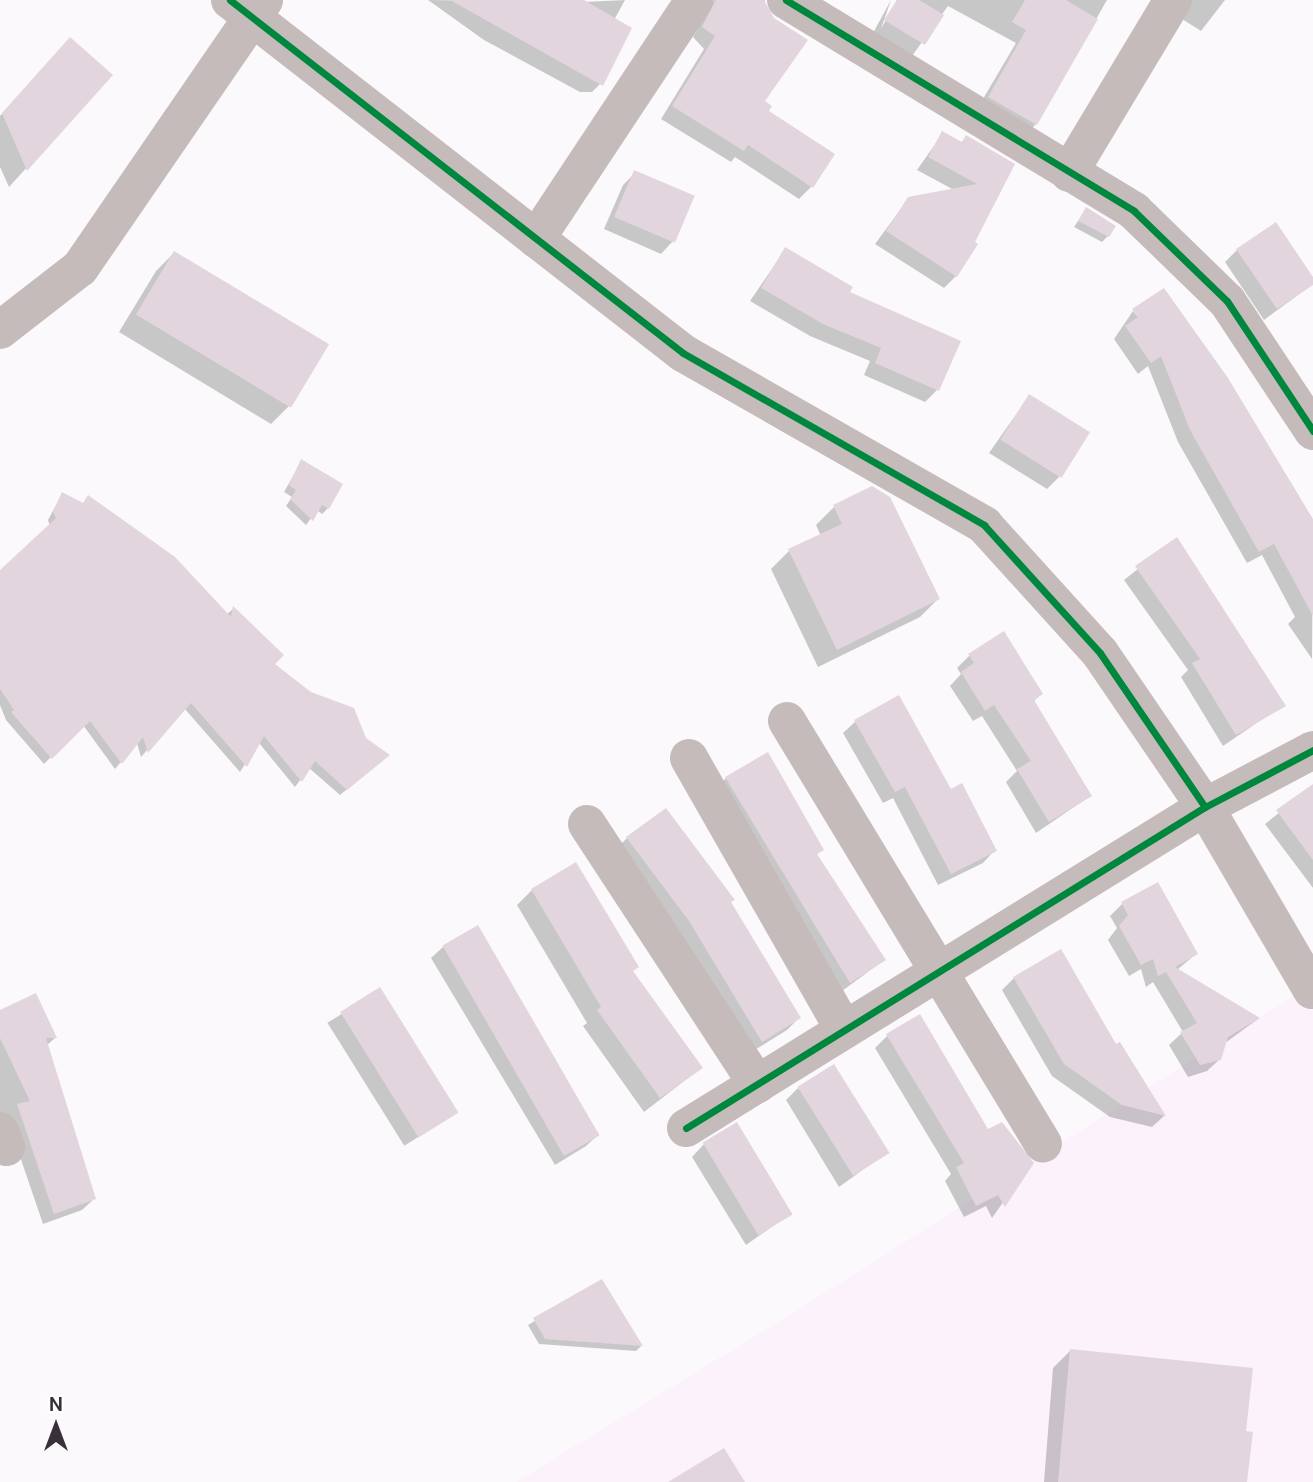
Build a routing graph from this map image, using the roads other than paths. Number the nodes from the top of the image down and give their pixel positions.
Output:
1 (694, 0) edge
2 (786, 0) edge
3 (1173, 0) edge
4 (249, 6) edge
5 (1069, 173) junction
6 (536, 239) junction
7 (0, 330) edge
8 (1313, 431) edge
9 (787, 720) dead end
10 (1313, 750) edge
11 (689, 758) dead end
12 (1205, 807) junction
13 (587, 824) dead end
14 (938, 972) junction
15 (1312, 990) edge
16 (844, 1030) junction
17 (757, 1084) junction
18 (686, 1128) dead end
19 (0, 1131) edge
20 (1043, 1143) dead end
21 (0, 1144) edge

1 - 6 street
2 - 5 street
3 - 5 street
4 - 6 street
4 - 7 street
5 - 8 street
6 - 12 street
9 - 14 street
10 - 12 street
11 - 16 street
12 - 14 street
12 - 15 street
13 - 17 street
14 - 16 street
14 - 20 street
16 - 17 street
17 - 18 street
19 - 21 street

